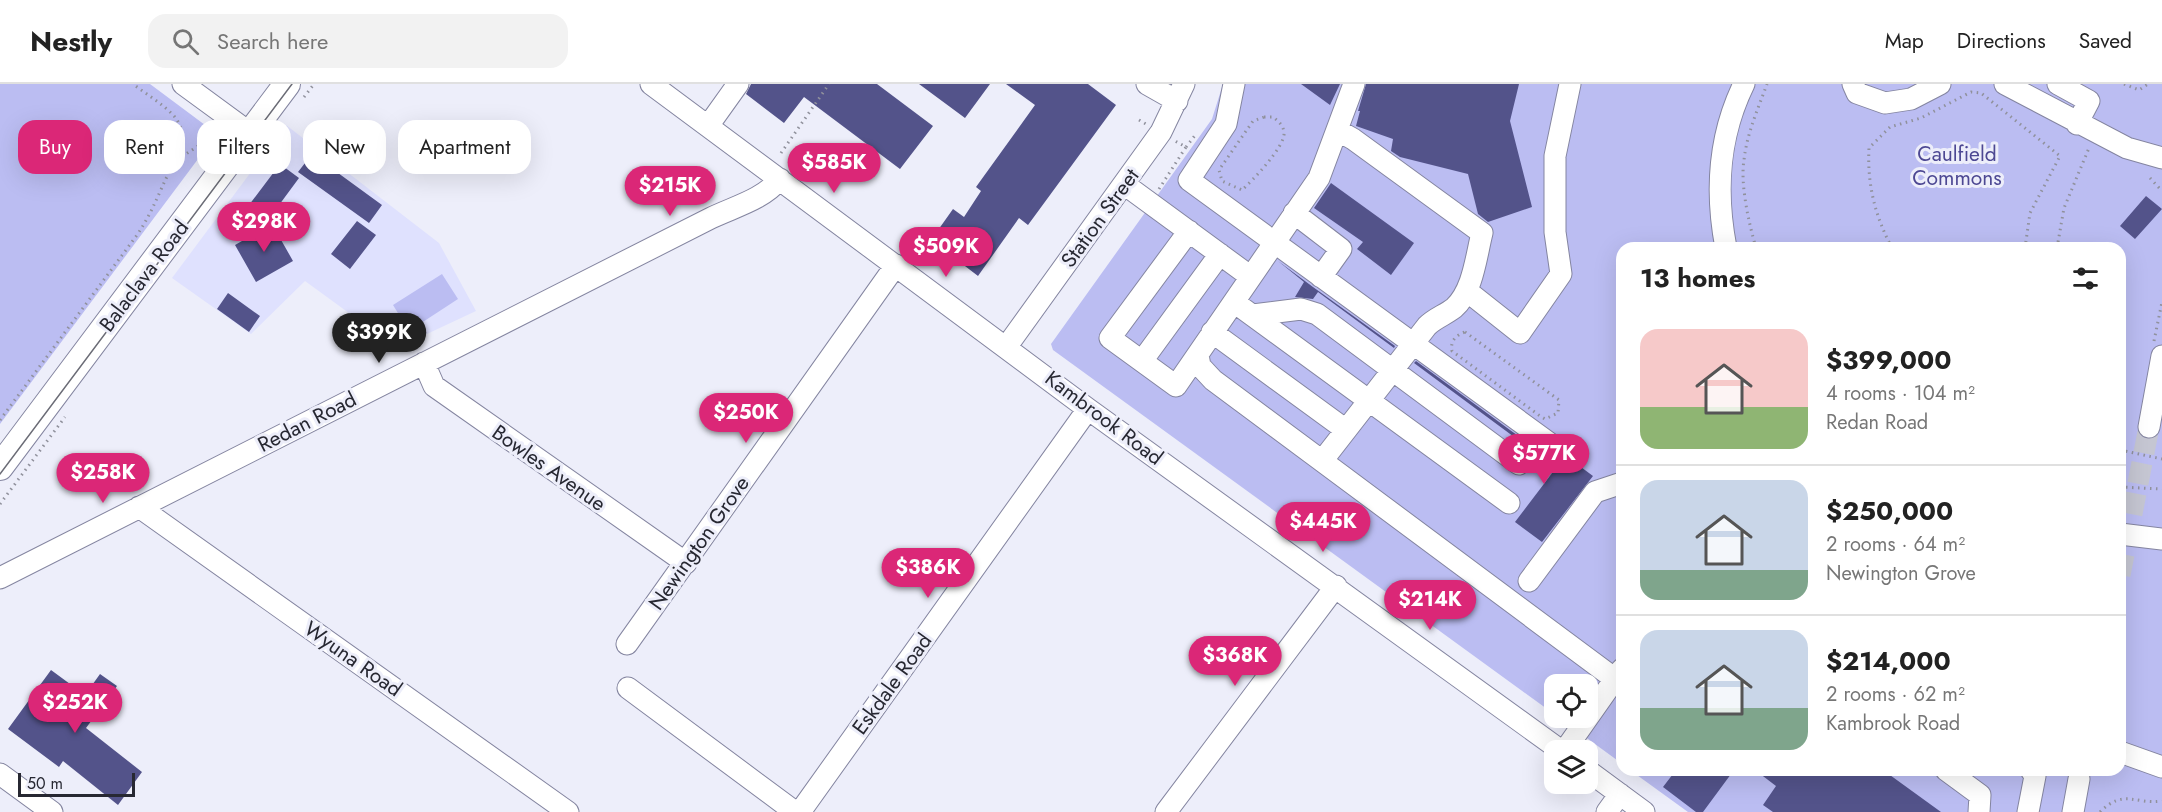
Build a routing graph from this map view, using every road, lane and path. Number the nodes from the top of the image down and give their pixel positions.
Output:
1 (133, 84) edge
2 (183, 84) edge
3 (287, 84) edge
4 (651, 84) edge
5 (738, 84) edge
6 (829, 84) edge
7 (1147, 84) edge
8 (1234, 84) edge
9 (1354, 84) edge
10 (1570, 84) edge
11 (1743, 84) edge
12 (1767, 84) edge
13 (1853, 84) edge
14 (1940, 84) edge
15 (2004, 84) edge
16 (2058, 84) edge
17 (2124, 84) edge
18 (2148, 84) edge
19 (1180, 93) edge
20 (176, 120) edge
21 (232, 120) edge
22 (249, 120) edge
23 (708, 126) junction
24 (2085, 128) junction
25 (1337, 130) junction
26 (1197, 132) dead end
27 (1238, 143) joint
28 (1186, 147) dead end
29 (2162, 158) edge
30 (776, 167) junction
31 (170, 174) edge
32 (209, 174) edge
33 (2150, 178) dead end
34 (1124, 184) junction
35 (2162, 191) edge
36 (1294, 213) junction
37 (1189, 231) junction
38 (1725, 242) edge
39 (1754, 242) edge
40 (1889, 242) edge
41 (2026, 242) edge
42 (2057, 242) edge
43 (1273, 243) junction
44 (1220, 254) junction
45 (896, 265) junction
46 (1251, 277) junction
47 (1321, 277) junction
48 (1467, 291) junction
49 (1234, 302) junction
50 (1253, 315) junction
51 (1212, 332) junction
52 (1413, 344) junction
53 (1007, 346) junction
54 (1198, 355) junction
55 (2162, 356) edge
56 (1142, 361) junction
57 (423, 363) junction
58 (1392, 370) junction
59 (1559, 400) joint
60 (1369, 401) junction
61 (1088, 409) junction
62 (0, 420) edge
63 (2149, 427) tunnel mouth
64 (1346, 430) junction
65 (1556, 448) dead end
66 (2126, 451) edge
67 (2162, 459) edge
68 (1322, 461) junction
69 (1519, 464) dead end
70 (0, 467) edge
71 (1616, 485) edge
72 (2126, 487) edge
73 (2162, 489) edge
74 (1509, 502) dead end
75 (139, 507) junction
76 (2126, 535) edge
77 (2162, 539) edge
78 (686, 563) junction
79 (0, 578) edge
80 (1529, 581) dead end
81 (1336, 586) junction
82 (627, 644) dead end
83 (1616, 673) edge
84 (1616, 677) edge
85 (628, 688) dead end
86 (1546, 740) edge
87 (1572, 740) edge
88 (2126, 754) edge
89 (2162, 767) edge
90 (0, 774) edge
91 (1954, 776) edge
92 (2035, 776) edge
93 (1598, 778) edge
94 (2079, 779) dead end
95 (1620, 794) junction
96 (2162, 801) edge
97 (52, 812) edge
98 (568, 812) edge
99 (795, 812) edge
100 (800, 812) edge
101 (1166, 812) edge
102 (1607, 812) edge
103 (1644, 812) edge
104 (1979, 812) edge
105 (2028, 812) edge
106 (2073, 812) edge
107 (2100, 812) edge

1 - 20 path
2 - 21 street
3 - 22 main road, Balaclava Road
4 - 23 street, Kambrook Road
5 - 23 street
6 - 30 path
7 - 19 street
8 - 43 street
9 - 25 street
10 - 48 street
11 - 38 street
12 - 39 path
13 - 14 street
15 - 24 street
16 - 24 street
17 - 18 path
19 - 34 street, Station Street
23 - 30 street, Kambrook Road
24 - 29 street
24 - 42 path
25 - 36 street
25 - 48 street
26 - 28 path
27 - 27 path
30 - 45 street, Kambrook Road
30 - 57 street, Redan Road
31 - 62 path
32 - 70 main road, Balaclava Road
33 - 35 path
34 - 37 street
34 - 53 street, Station Street
36 - 43 street
36 - 47 street
37 - 44 street
37 - 56 street
40 - 41 path
43 - 46 street
43 - 47 street
44 - 46 street
44 - 56 street
45 - 53 street, Kambrook Road
45 - 78 street, Newington Grove
46 - 49 street
47 - 52 street
48 - 52 street
49 - 50 street
49 - 51 street
50 - 58 street
50 - 60 street
51 - 54 street
51 - 64 street
52 - 58 street
52 - 65 street
53 - 61 street, Kambrook Road
54 - 56 street
54 - 68 street
55 - 63 street
57 - 75 street, Redan Road
57 - 78 street, Bowles Avenue
58 - 60 street
58 - 69 street
59 - 59 path
60 - 64 street
60 - 74 street
61 - 81 street, Kambrook Road
61 - 100 street, Eskdale Road
64 - 68 street
66 - 67 path
68 - 83 street
71 - 80 street
72 - 73 path
75 - 79 street, Redan Road
75 - 98 street, Wyuna Road
76 - 77 street
78 - 82 street, Newington Grove
81 - 86 street, Kambrook Road
81 - 101 street
84 - 87 street
85 - 99 street
88 - 89 street
90 - 97 street
91 - 104 street
92 - 105 street
93 - 95 street
94 - 106 street
95 - 102 street
95 - 103 street
96 - 107 path

